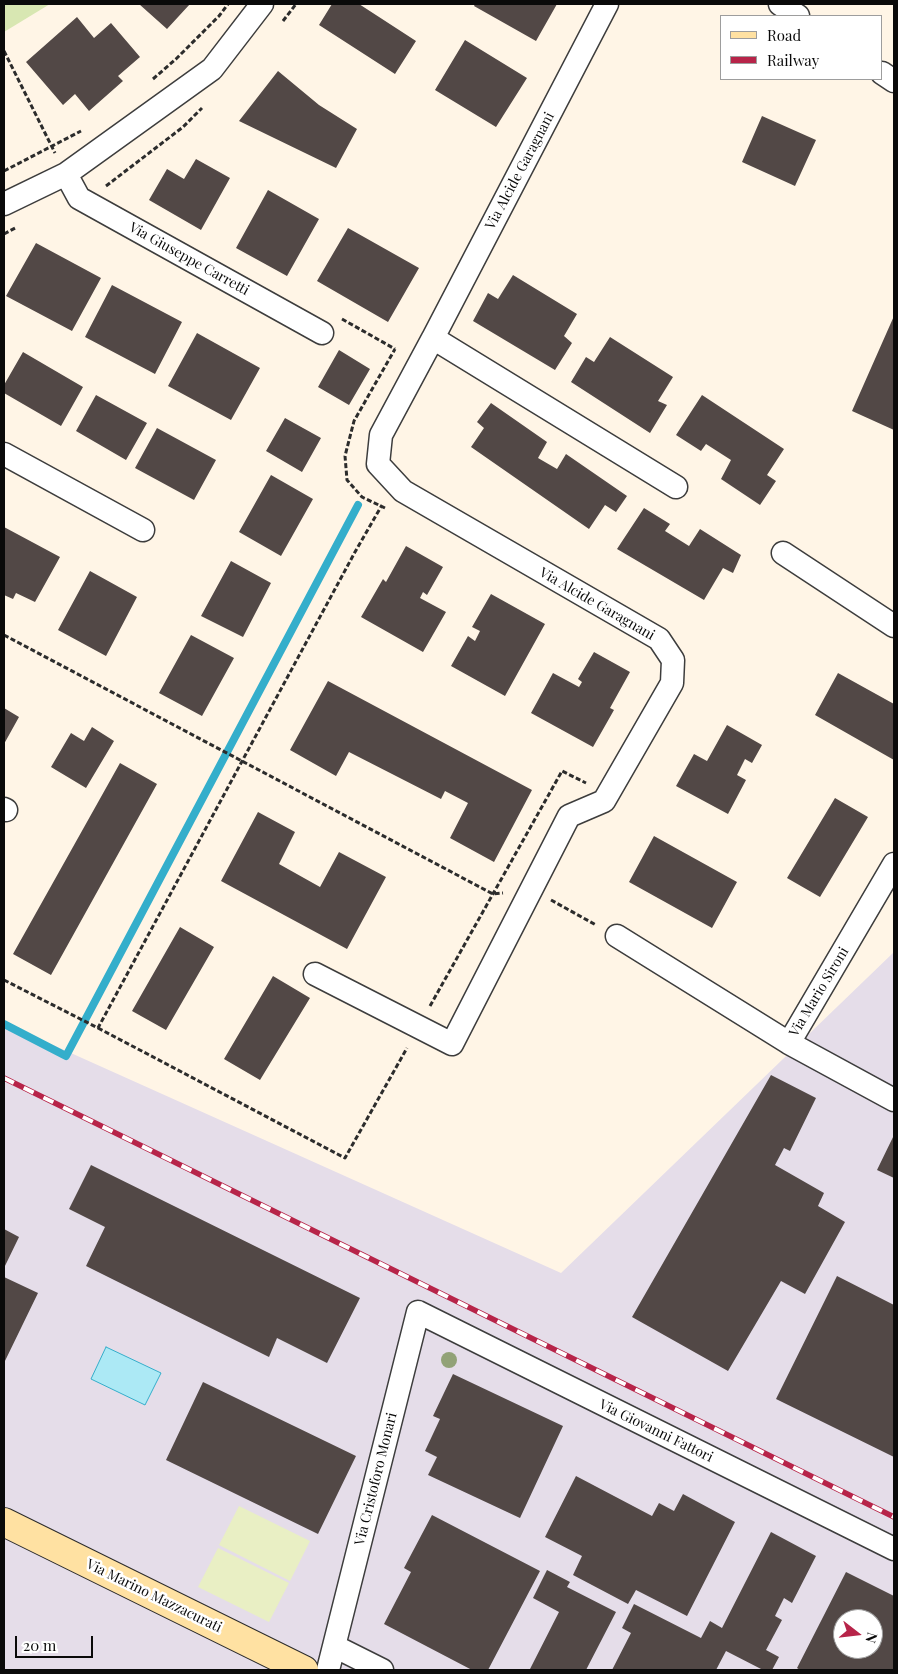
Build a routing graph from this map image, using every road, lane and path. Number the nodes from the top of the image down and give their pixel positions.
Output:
1 (228, 4) edge
2 (262, 4) edge
3 (607, 4) edge
4 (780, 4) edge
5 (796, 15) edge
6 (4, 51) edge
7 (883, 74) edge
8 (894, 81) edge
9 (147, 84) dead end
10 (83, 130) dead end
11 (52, 146) junction
12 (4, 170) edge
13 (66, 174) junction
14 (4, 204) edge
15 (322, 333) dead end
16 (433, 338) junction
17 (395, 349) dead end
18 (4, 454) edge
19 (395, 483) junction
20 (676, 487) dead end
21 (382, 507) junction
22 (390, 511) dead end
23 (143, 530) dead end
24 (783, 553) dead end
25 (894, 626) edge
26 (4, 636) edge
27 (242, 762) junction
28 (592, 786) dead end
29 (894, 864) edge
30 (532, 890) junction
31 (493, 894) junction
32 (616, 936) joint
33 (315, 974) dead end
34 (4, 980) edge
35 (419, 1027) junction
36 (98, 1028) junction
37 (789, 1043) junction
38 (894, 1100) edge
39 (418, 1312) joint
40 (4, 1522) edge
41 (894, 1549) edge
42 (334, 1646) junction
43 (304, 1670) edge
44 (328, 1670) edge
45 (382, 1670) edge

1 - 9 path
2 - 13 street
3 - 16 street, Via Alcide Garagnani
4 - 5 street
6 - 11 path
7 - 8 street
10 - 11 path
11 - 12 path
11 - 13 path
13 - 14 street
13 - 15 street, Via Giuseppe Carretti
16 - 19 street, Via Alcide Garagnani
16 - 20 street
17 - 21 path
18 - 23 street
19 - 21 path
19 - 30 street, Via Alcide Garagnani
21 - 22 path
21 - 27 path
24 - 25 street
26 - 27 path
27 - 31 path
27 - 36 path
28 - 31 path
29 - 37 street, Via Mario Sironi
30 - 31 path
30 - 32 path
30 - 35 street, Via Alcide Garagnani
31 - 35 path
32 - 37 street
33 - 35 street
34 - 36 path
35 - 36 path
37 - 38 street, Via Mario Sironi
39 - 41 street, Via Giovanni Fattori
39 - 42 street, Via Cristoforo Monari
40 - 43 street, Via Marino Mazzacurati
42 - 44 street, Via Cristoforo Monari
42 - 45 street

